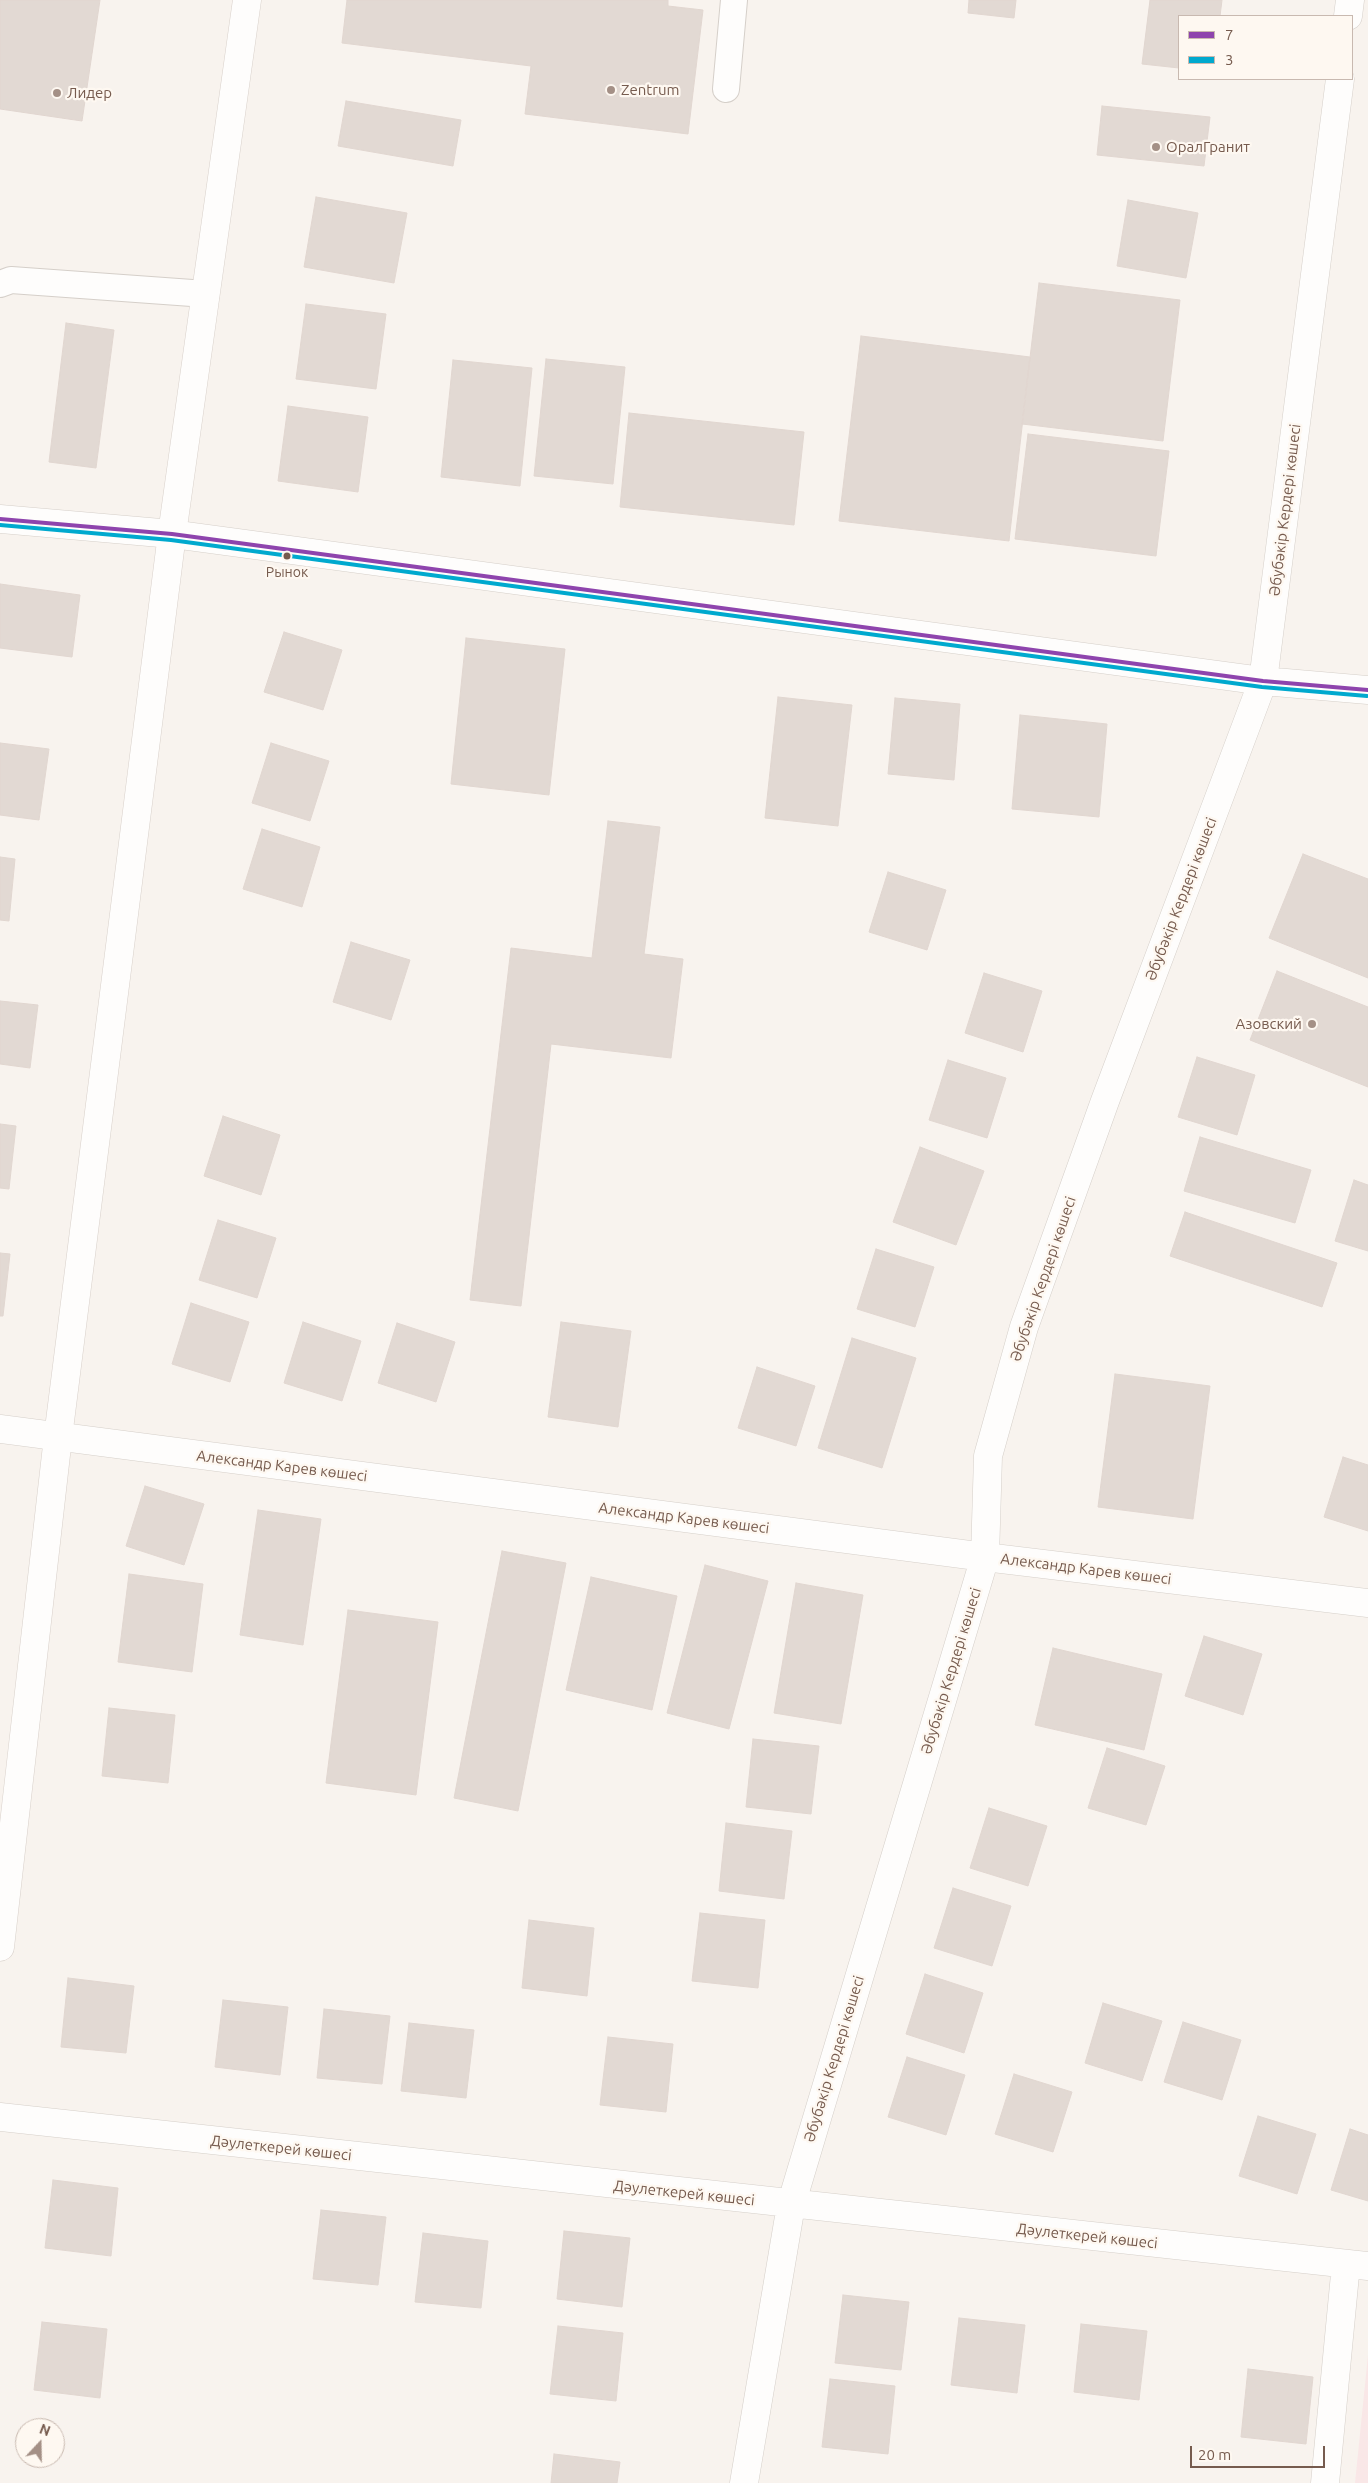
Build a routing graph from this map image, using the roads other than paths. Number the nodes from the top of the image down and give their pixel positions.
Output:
1 (247, 0) edge
2 (734, 0) edge
3 (1350, 0) edge
4 (1348, 15) edge
5 (1340, 80) edge
6 (726, 89) dead end
7 (0, 284) edge
8 (206, 294) junction
9 (0, 519) edge
10 (172, 534) junction
11 (1264, 681) junction
12 (1368, 690) edge
13 (0, 1429) edge
14 (58, 1437) junction
15 (985, 1557) junction
16 (1368, 1603) edge
17 (0, 1947) edge
18 (0, 2117) edge
19 (790, 2205) junction
20 (1357, 2265) edge
21 (744, 2483) edge
22 (1325, 2483) edge

1 - 8 street
2 - 6 lane
3 - 4 street
5 - 11 street, Әбубәкір Кердері көшесі
7 - 8 lane
8 - 10 street
9 - 10 street
10 - 11 street
10 - 14 street
11 - 12 street
11 - 15 street, Әбубәкір Кердері көшесі
13 - 14 street, Александр Карев көшесі
14 - 15 street, Александр Карев көшесі
14 - 17 street
15 - 16 street, Александр Карев көшесі
15 - 19 street, Әбубәкір Кердері көшесі
18 - 19 street, Дәулеткерей көшесі
19 - 20 street, Дәулеткерей көшесі
19 - 21 street, Әбубәкір Кердері көшесі
20 - 22 street

